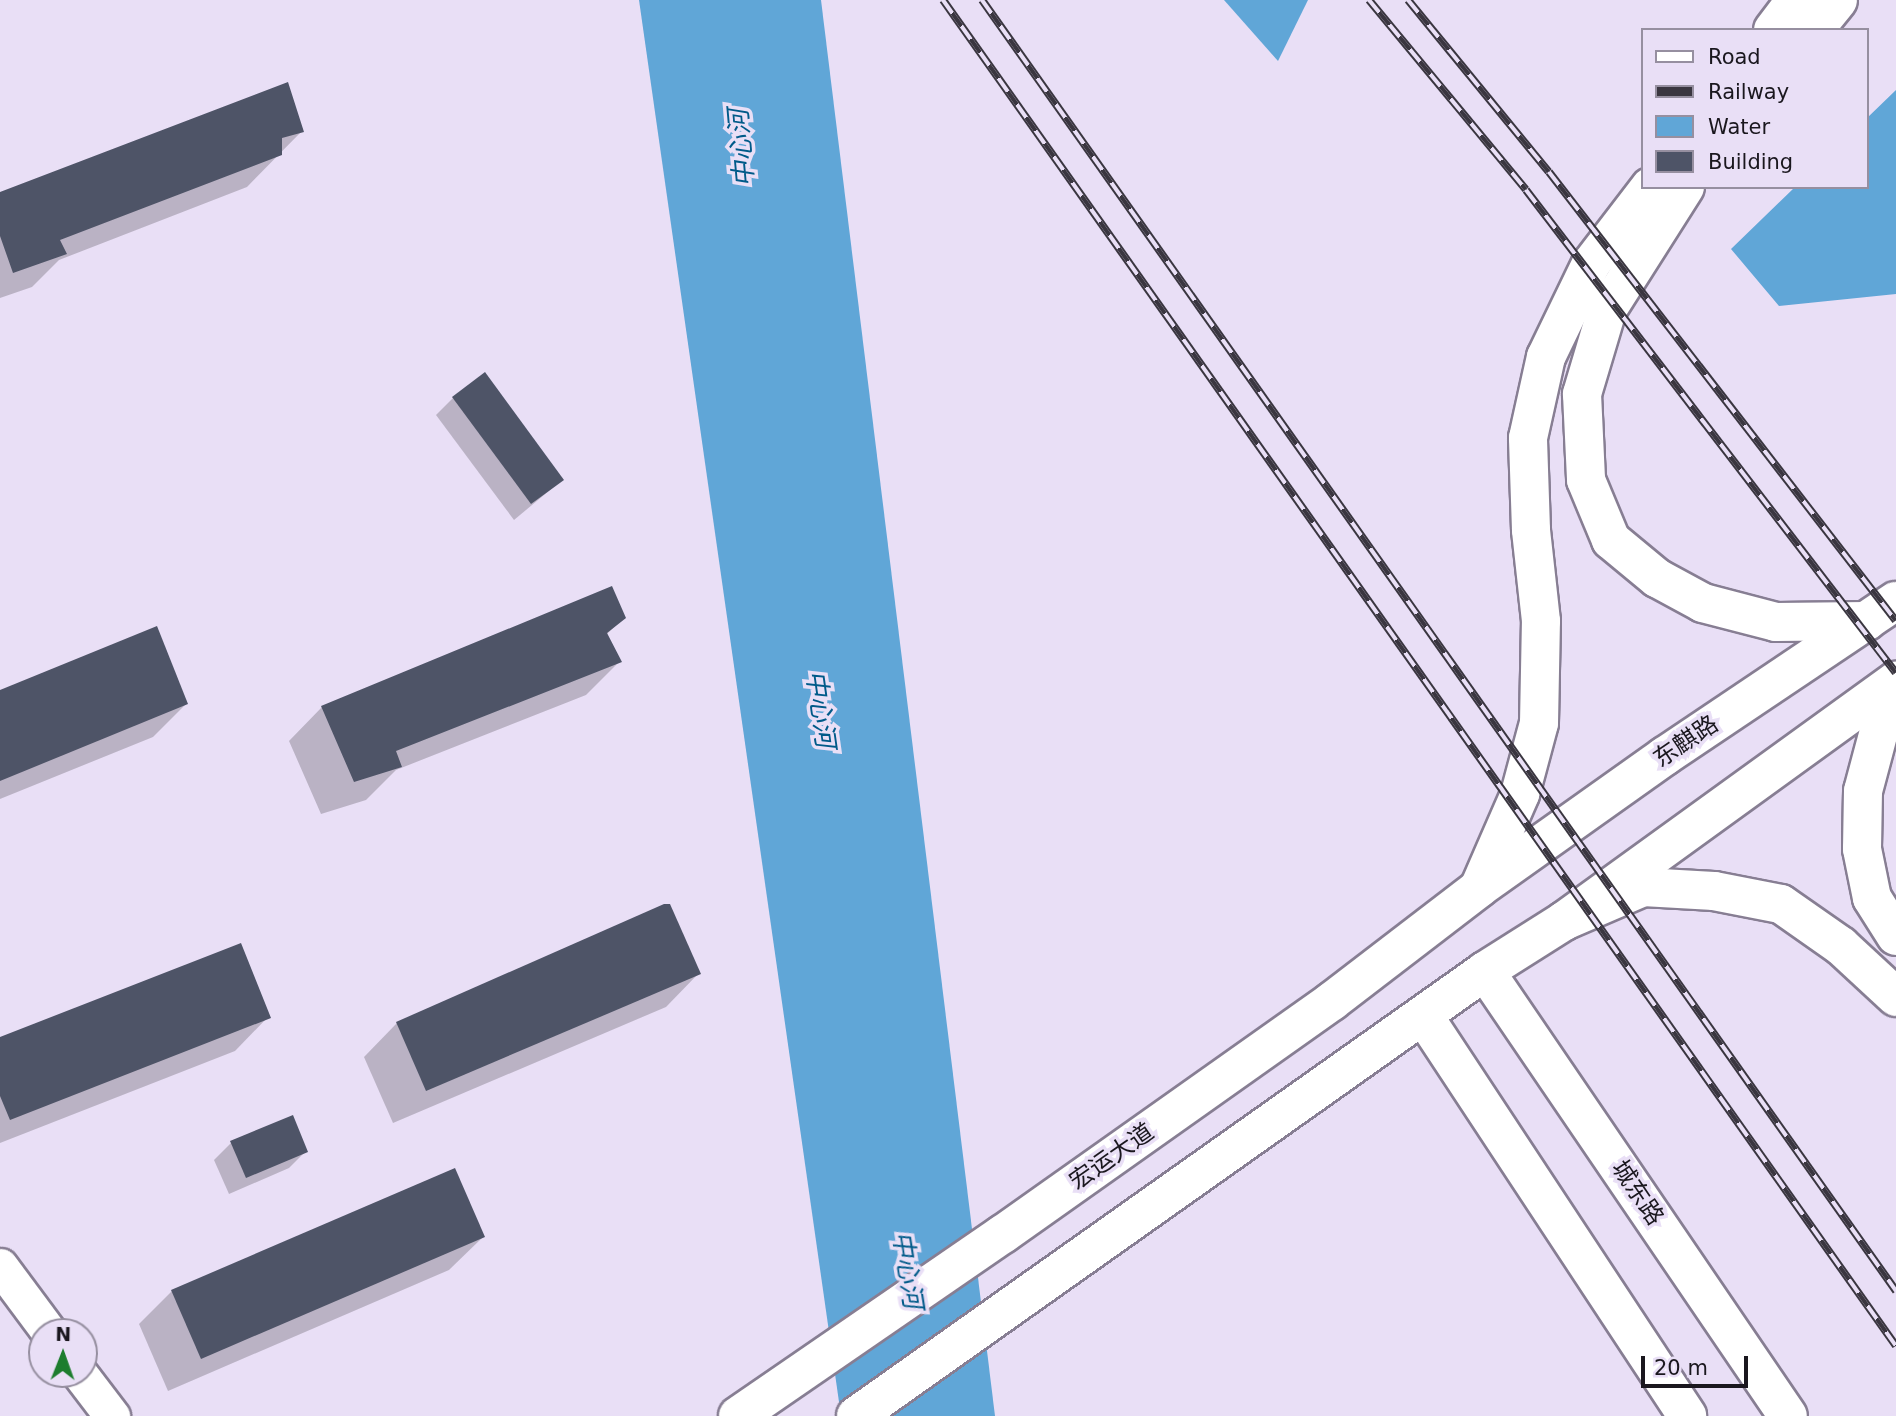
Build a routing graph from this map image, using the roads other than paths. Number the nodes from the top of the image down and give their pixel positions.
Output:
1 (1796, 0) edge
2 (1838, 0) edge
3 (1775, 28) edge
4 (1816, 28) edge
5 (1648, 189) edge
6 (1684, 189) edge
7 (1881, 611) edge
8 (1896, 681) edge
9 (1896, 708) edge
10 (1479, 888) junction
11 (1564, 921) junction
12 (1896, 936) edge
13 (1485, 971) junction
14 (1896, 998) edge
15 (1423, 1015) junction
16 (0, 1266) edge
17 (39, 1318) edge
18 (91, 1388) edge
19 (112, 1416) edge
20 (738, 1416) edge
21 (856, 1416) edge
22 (1687, 1416) edge
23 (1788, 1416) edge

1 - 3 main road
2 - 4 main road
5 - 10 main road
6 - 7 main road
7 - 10 main road, 东麒路
8 - 11 main road
9 - 12 main road
10 - 20 main road, 宏运大道
11 - 13 main road
11 - 14 main road
13 - 15 main road
13 - 23 main road, 城东路
15 - 21 main road
15 - 22 main road
16 - 17 street
18 - 19 street

